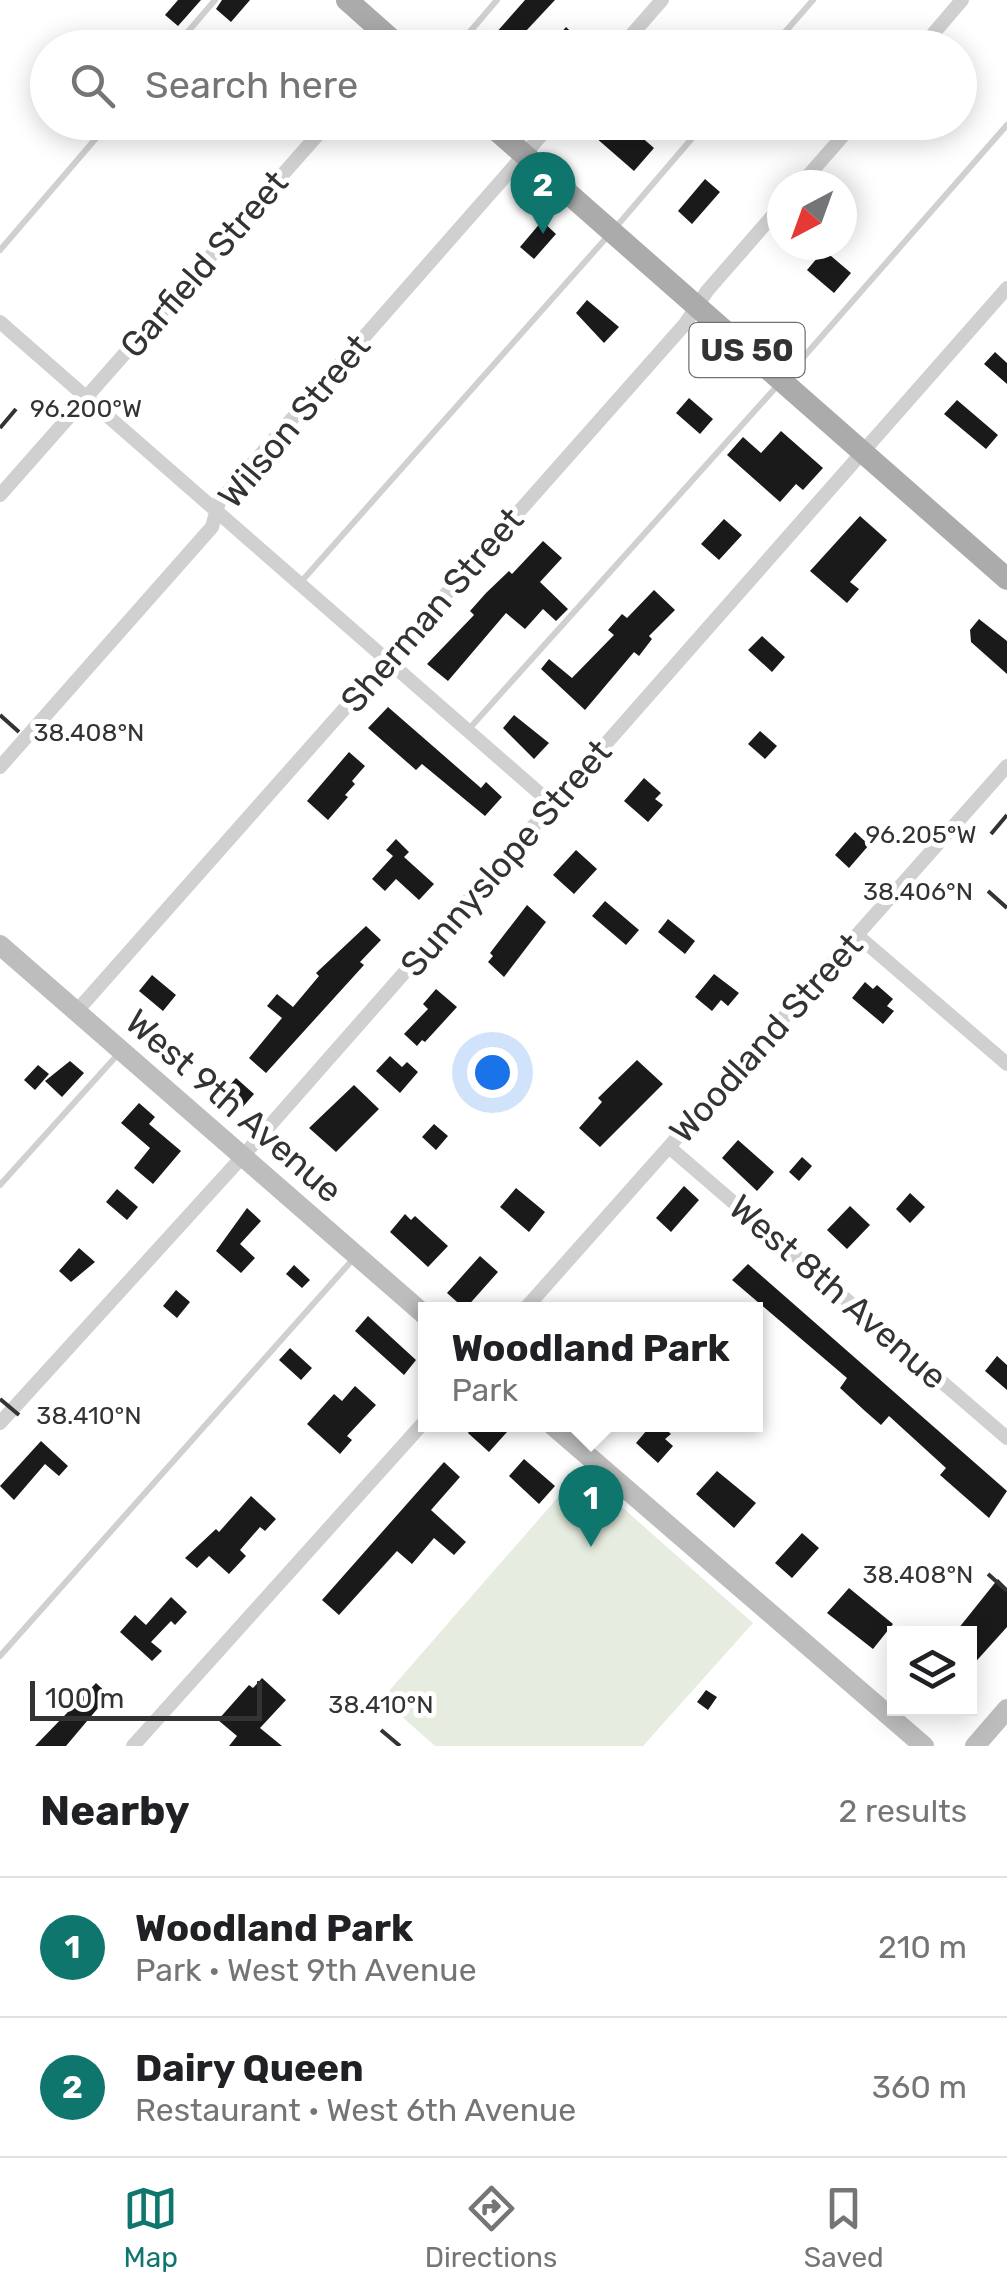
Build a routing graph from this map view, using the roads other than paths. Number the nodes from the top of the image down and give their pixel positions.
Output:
1 (215, 0) edge
2 (346, 0) edge
3 (497, 0) edge
4 (662, 0) edge
5 (813, 0) edge
6 (962, 0) edge
7 (189, 30) edge
8 (380, 30) edge
9 (471, 30) edge
10 (636, 30) edge
11 (787, 30) edge
12 (936, 30) edge
13 (1007, 124) edge
14 (95, 140) edge
15 (312, 140) edge
16 (507, 140) edge
17 (538, 140) edge
18 (691, 140) edge
19 (839, 140) edge
20 (524, 155) junction
21 (813, 170) edge
22 (767, 223) edge
23 (612, 232) junction
24 (0, 250) edge
25 (1007, 288) edge
26 (697, 306) junction
27 (0, 322) edge
28 (782, 381) junction
29 (87, 398) junction
30 (865, 453) junction
31 (0, 495) edge
32 (214, 510) junction
33 (1007, 579) edge
34 (300, 584) junction
35 (388, 660) junction
36 (468, 730) junction
37 (1007, 766) edge
38 (0, 767) edge
39 (553, 804) junction
40 (858, 936) junction
41 (0, 945) edge
42 (76, 1012) junction
43 (121, 1051) junction
44 (1007, 1064) edge
45 (669, 1147) junction
46 (242, 1156) junction
47 (0, 1184) edge
48 (356, 1256) junction
49 (531, 1302) edge
50 (418, 1309) edge
51 (0, 1423) edge
52 (418, 1429) edge
53 (560, 1432) edge
54 (1007, 1438) edge
55 (0, 1656) edge
56 (1007, 1709) edge
57 (133, 1746) edge
58 (924, 1746) edge
59 (974, 1746) edge

1 - 7 lane
2 - 8 main road
3 - 9 lane
4 - 10 street
5 - 11 lane
6 - 12 street
13 - 28 lane
14 - 24 lane
15 - 29 street, Garfield Street
16 - 20 main road, US 50
17 - 20 street, Wilson Street
18 - 23 lane
19 - 21 street
20 - 23 main road, US 50
20 - 32 street, Wilson Street
22 - 26 street, Sherman Street
23 - 26 main road, US 50
23 - 34 lane
25 - 30 street, Sunnyslope Street
26 - 28 main road, US 50
26 - 35 street, Sherman Street
27 - 29 street
28 - 30 main road, US 50
28 - 36 lane
29 - 31 street, Garfield Street
29 - 32 street
30 - 33 main road, US 50
30 - 39 street, Sunnyslope Street
32 - 34 street
32 - 38 street, Wilson Street
34 - 35 street
35 - 36 street
35 - 42 street, Sherman Street
36 - 39 street
37 - 40 street, Woodland Street
39 - 46 street, Sunnyslope Street
40 - 44 street
40 - 45 street, Woodland Street
41 - 42 street, West 9th Avenue
42 - 43 street, West 9th Avenue
43 - 46 street, West 9th Avenue
43 - 47 lane
45 - 49 street, Woodland Street
45 - 54 street, West 8th Avenue
46 - 48 street, West 9th Avenue
46 - 51 street, Sunnyslope Street
48 - 50 street, West 9th Avenue
48 - 55 lane
52 - 57 street
53 - 58 street
56 - 59 street

